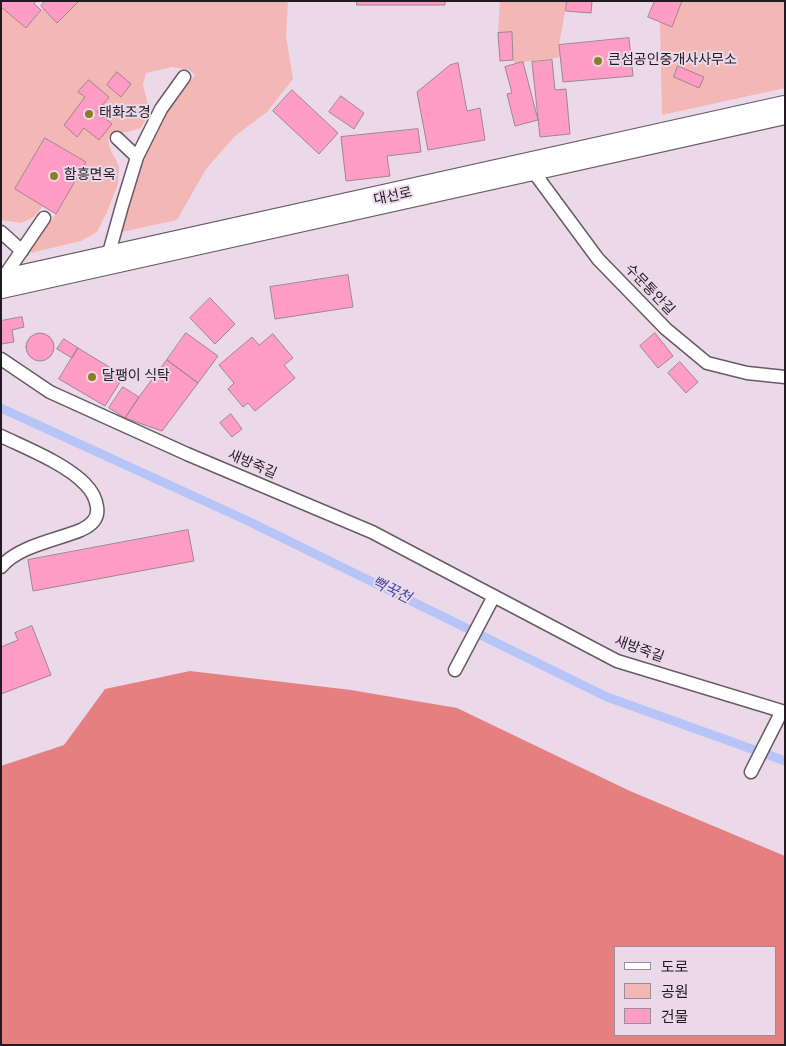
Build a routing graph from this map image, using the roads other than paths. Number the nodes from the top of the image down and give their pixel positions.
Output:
1 (184, 77) dead end
2 (785, 110) edge
3 (117, 138) dead end
4 (137, 157) junction
5 (530, 167) junction
6 (44, 218) dead end
7 (1, 232) edge
8 (22, 251) junction
9 (107, 260) junction
10 (1, 282) edge
11 (1, 359) edge
12 (785, 377) edge
13 (1, 436) edge
14 (1, 567) edge
15 (494, 596) junction
16 (455, 670) dead end
17 (783, 712) edge
18 (751, 772) dead end

1 - 4 lane
2 - 5 street, 대선로
3 - 4 lane
4 - 9 lane
5 - 9 street, 대선로
5 - 12 lane, 수문통안길
6 - 8 lane
7 - 8 lane
8 - 10 lane
9 - 10 street, 대선로
11 - 15 lane, 새방죽길
13 - 14 lane
15 - 16 lane
15 - 17 lane, 새방죽길
17 - 18 lane, 새방죽길

